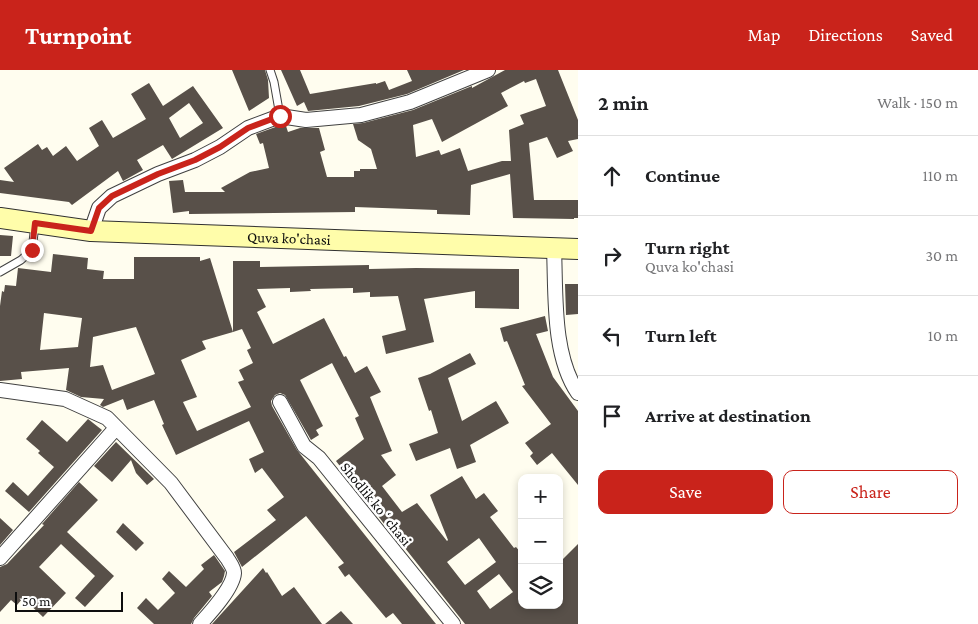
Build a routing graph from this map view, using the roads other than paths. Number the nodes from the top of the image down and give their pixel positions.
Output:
1 (270, 70) edge
2 (488, 70) edge
3 (280, 116) junction
4 (0, 218) edge
5 (35, 223) junction
6 (91, 231) junction
7 (554, 249) junction
8 (578, 250) edge
9 (0, 272) edge
10 (0, 390) edge
11 (578, 393) edge
12 (280, 402) dead end
13 (116, 428) junction
14 (0, 558) edge
15 (200, 624) edge
16 (453, 624) edge

1 - 3 lane
2 - 3 street
3 - 6 street
4 - 5 main road, Quva ko'chasi
5 - 6 main road, Quva ko'chasi
5 - 9 lane
6 - 7 main road, Quva ko'chasi
7 - 8 main road, Quva ko'chasi
7 - 11 street
10 - 13 street
12 - 16 street, Shodlik koʻchasi
13 - 14 street
13 - 15 street

